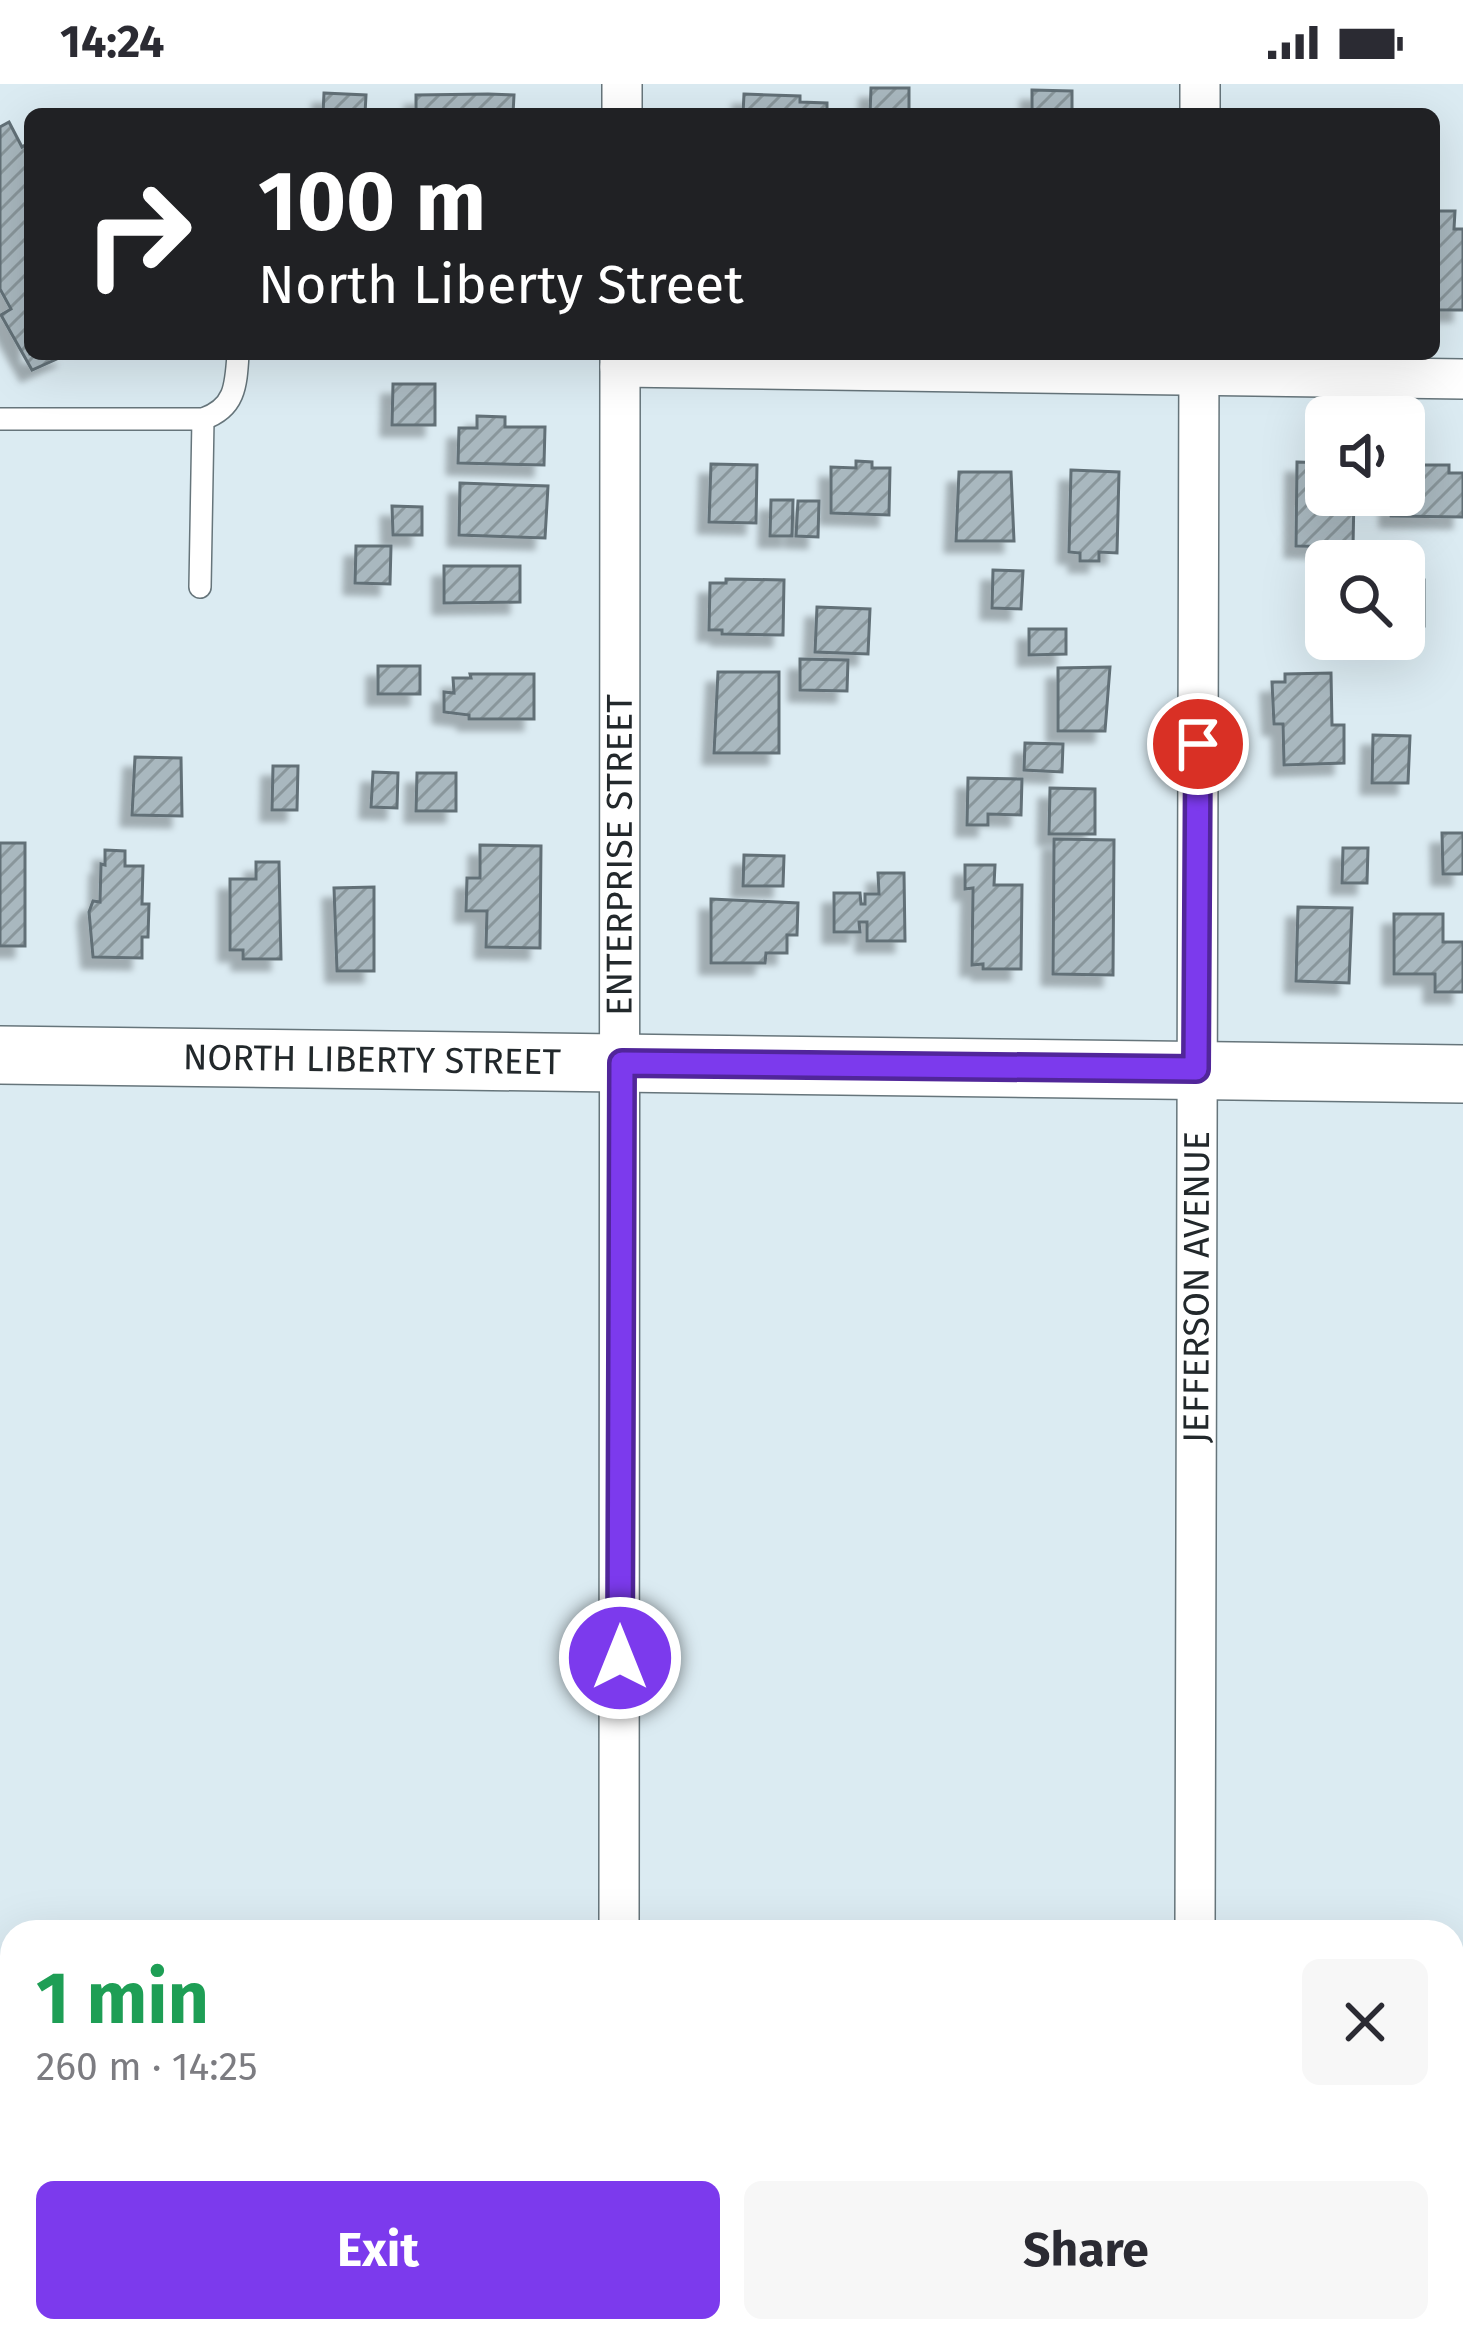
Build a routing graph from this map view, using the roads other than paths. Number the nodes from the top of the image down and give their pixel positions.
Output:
1 (237, 360) edge
2 (620, 360) edge
3 (1199, 364) edge
4 (1463, 379) edge
5 (0, 418) edge
6 (203, 419) junction
7 (200, 586) dead end
8 (0, 1055) edge
9 (622, 1063) junction
10 (1196, 1069) junction
11 (1463, 1074) edge
12 (619, 1920) edge
13 (1195, 1920) edge

1 - 6 lane
2 - 3 street
2 - 9 street, ENTERPRISE STREET
3 - 4 street
3 - 10 street, JEFFERSON AVENUE
5 - 6 lane
6 - 7 lane
8 - 9 main road, NORTH LIBERTY STREET
9 - 10 main road, NORTH LIBERTY STREET
9 - 12 street, ENTERPRISE STREET
10 - 11 main road, NORTH LIBERTY STREET
10 - 13 street, JEFFERSON AVENUE

